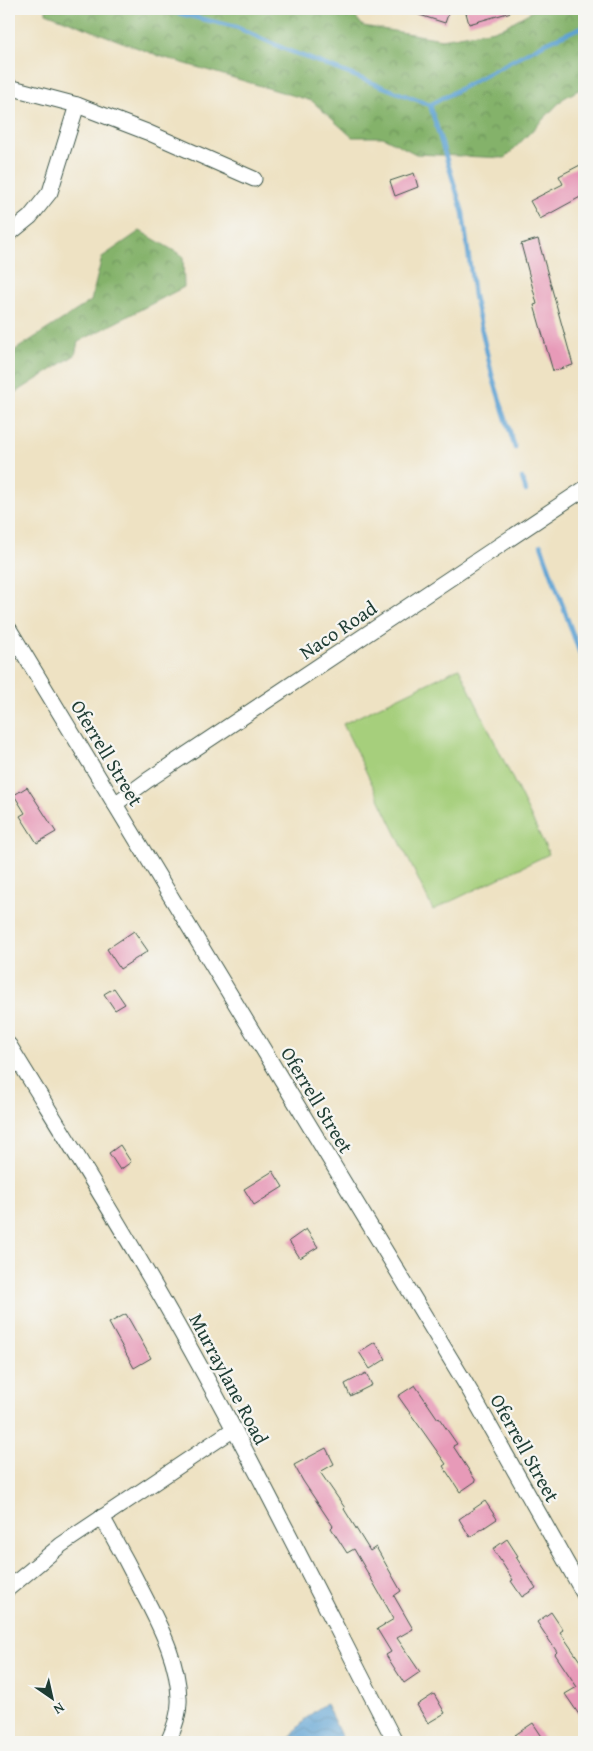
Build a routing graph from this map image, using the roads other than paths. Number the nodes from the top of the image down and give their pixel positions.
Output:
1 (9, 87) edge
2 (77, 105) junction
3 (254, 179) dead end
4 (9, 234) edge
5 (584, 489) edge
6 (9, 629) edge
7 (115, 804) junction
8 (9, 1045) edge
9 (234, 1429) junction
10 (102, 1517) junction
11 (9, 1588) edge
12 (584, 1594) edge
13 (168, 1742) edge
14 (395, 1742) edge

1 - 2 street
2 - 3 street
2 - 4 street
5 - 7 street, Naco Road
6 - 7 street, Oferrell Street
7 - 12 street, Oferrell Street
8 - 9 street, Murraylane Road
9 - 10 street
9 - 14 street, Murraylane Road
10 - 11 street
10 - 13 street

